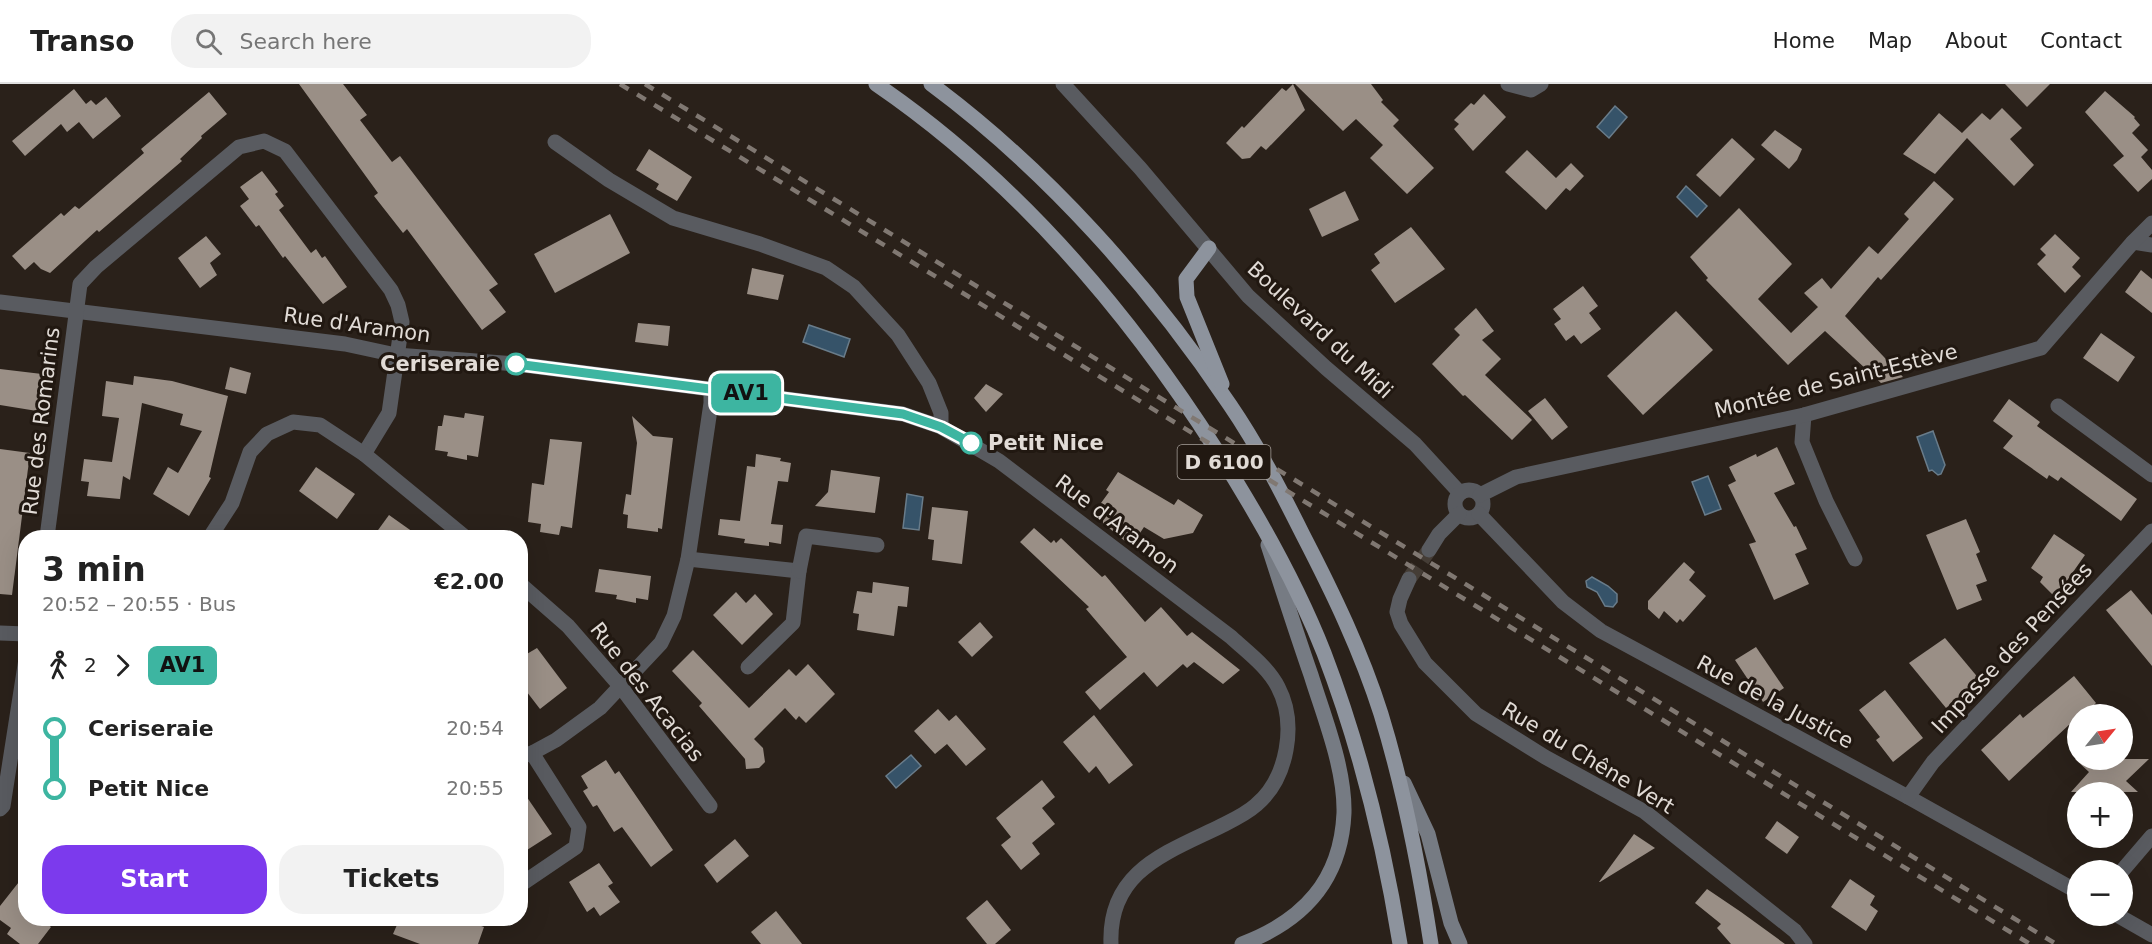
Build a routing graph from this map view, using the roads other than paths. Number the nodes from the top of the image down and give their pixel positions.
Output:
1 (876, 84) edge
2 (931, 84) edge
3 (1063, 84) edge
4 (1508, 84) edge
5 (1541, 84) edge
6 (555, 142) dead end
7 (2152, 223) edge
8 (2133, 242) junction
9 (2152, 245) edge
10 (1209, 248) junction
11 (0, 302) edge
12 (76, 311) junction
13 (396, 355) junction
14 (711, 388) junction
15 (1231, 406) junction
16 (2058, 406) dead end
17 (1804, 415) junction
18 (941, 427) junction
19 (364, 454) junction
20 (2152, 475) edge
21 (1460, 493) junction
22 (1480, 495) junction
23 (1459, 514) junction
24 (1479, 514) junction
25 (1263, 528) junction
26 (48, 530) edge
27 (215, 530) edge
28 (456, 530) edge
29 (2152, 531) edge
30 (878, 545) dead end
31 (1429, 550) tunnel mouth
32 (688, 559) junction
33 (1856, 559) dead end
34 (799, 571) junction
35 (1409, 579) tunnel mouth
36 (528, 591) edge
37 (0, 633) edge
38 (18, 634) edge
39 (748, 667) dead end
40 (621, 687) junction
41 (18, 710) edge
42 (528, 754) edge
43 (528, 758) edge
44 (1394, 762) junction
45 (1908, 797) junction
46 (710, 806) dead end
47 (0, 809) edge
48 (2152, 836) edge
49 (2131, 860) edge
50 (528, 880) edge
51 (2067, 886) edge
52 (2133, 925) edge
53 (2152, 936) edge
54 (1111, 944) edge
55 (1242, 944) edge
56 (1400, 944) edge
57 (1431, 944) edge
58 (1460, 944) edge
59 (1805, 944) edge

1 - 25 main road, D 6100
2 - 15 main road, D 6100
3 - 10 street, Boulevard du Midi
4 - 5 street
6 - 18 street
7 - 8 street, Montée de Saint-Estève
8 - 9 street
8 - 17 street, Montée de Saint-Estève
10 - 15 main road
10 - 21 street, Boulevard du Midi
11 - 12 street, Rue d'Aramon
12 - 13 street, Rue d'Aramon
12 - 13 street, Rue des Romarins
12 - 26 street, Rue des Romarins
13 - 14 street, Rue d'Aramon
13 - 19 street, Rue des Romarins
14 - 18 street, Rue d'Aramon
14 - 32 street
15 - 44 main road, D 6100
16 - 20 street
17 - 22 street, Montée de Saint-Estève
17 - 33 street
18 - 54 street, Rue d'Aramon
19 - 27 street
19 - 28 street
21 - 22 street
21 - 23 street
22 - 24 street
23 - 24 street
23 - 31 street
24 - 45 street, Rue de la Justice
25 - 55 main road
25 - 56 main road, D 6100
29 - 45 street, Impasse des Pensées
30 - 34 street
32 - 34 street
32 - 40 street
34 - 39 street
35 - 59 street, Rue du Chêne Vert
36 - 40 street, Rue des Acacias
37 - 38 street
40 - 42 street
40 - 46 street, Rue des Acacias
41 - 47 street
43 - 50 street
44 - 57 main road, D 6100
44 - 58 main road
45 - 51 street, Rue de la Justice
48 - 49 street
52 - 53 street

